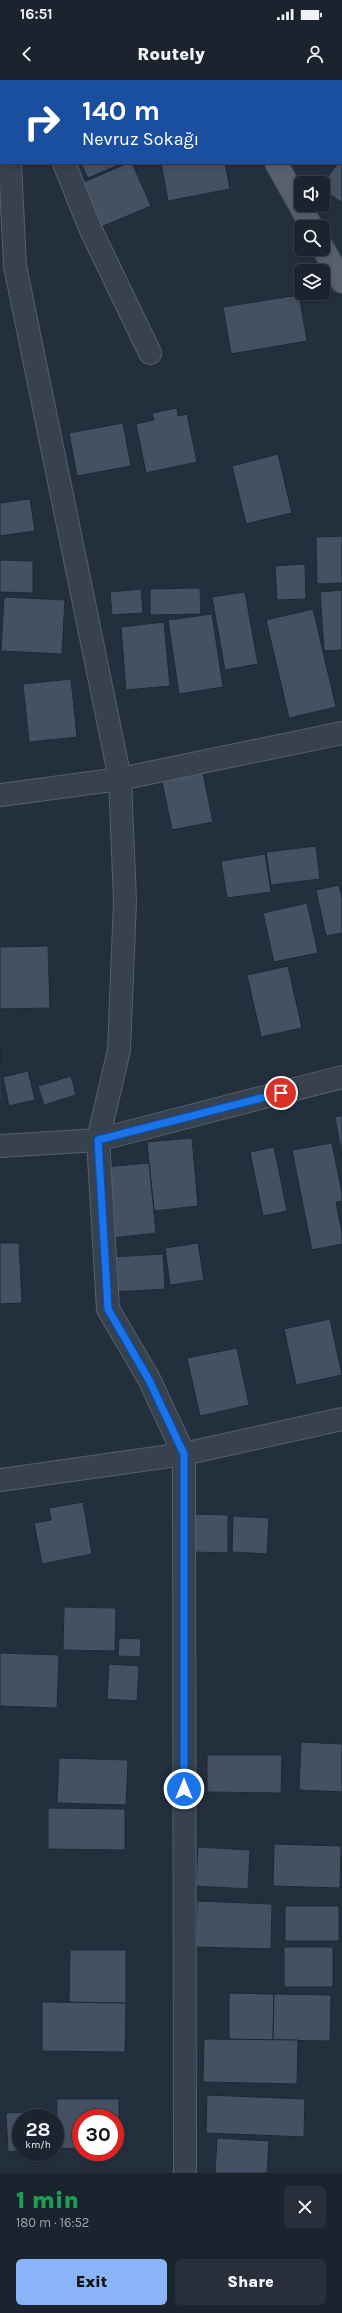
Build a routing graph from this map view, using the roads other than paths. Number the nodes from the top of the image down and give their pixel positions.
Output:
1 (10, 164) edge
2 (64, 164) edge
3 (277, 164) edge
4 (308, 220) edge
5 (327, 256) edge
6 (342, 282) edge
7 (150, 353) dead end
8 (342, 733) edge
9 (120, 779) junction
10 (0, 795) edge
11 (342, 1077) edge
12 (98, 1140) junction
13 (0, 1146) edge
14 (342, 1419) edge
15 (184, 1454) junction
16 (0, 1480) edge
17 (186, 2173) edge

1 - 9 street
2 - 7 street
3 - 4 main road
5 - 6 main road
8 - 9 street
9 - 10 street
9 - 12 street
11 - 12 street
12 - 13 street
12 - 15 street
14 - 15 street
15 - 16 street
15 - 17 street

